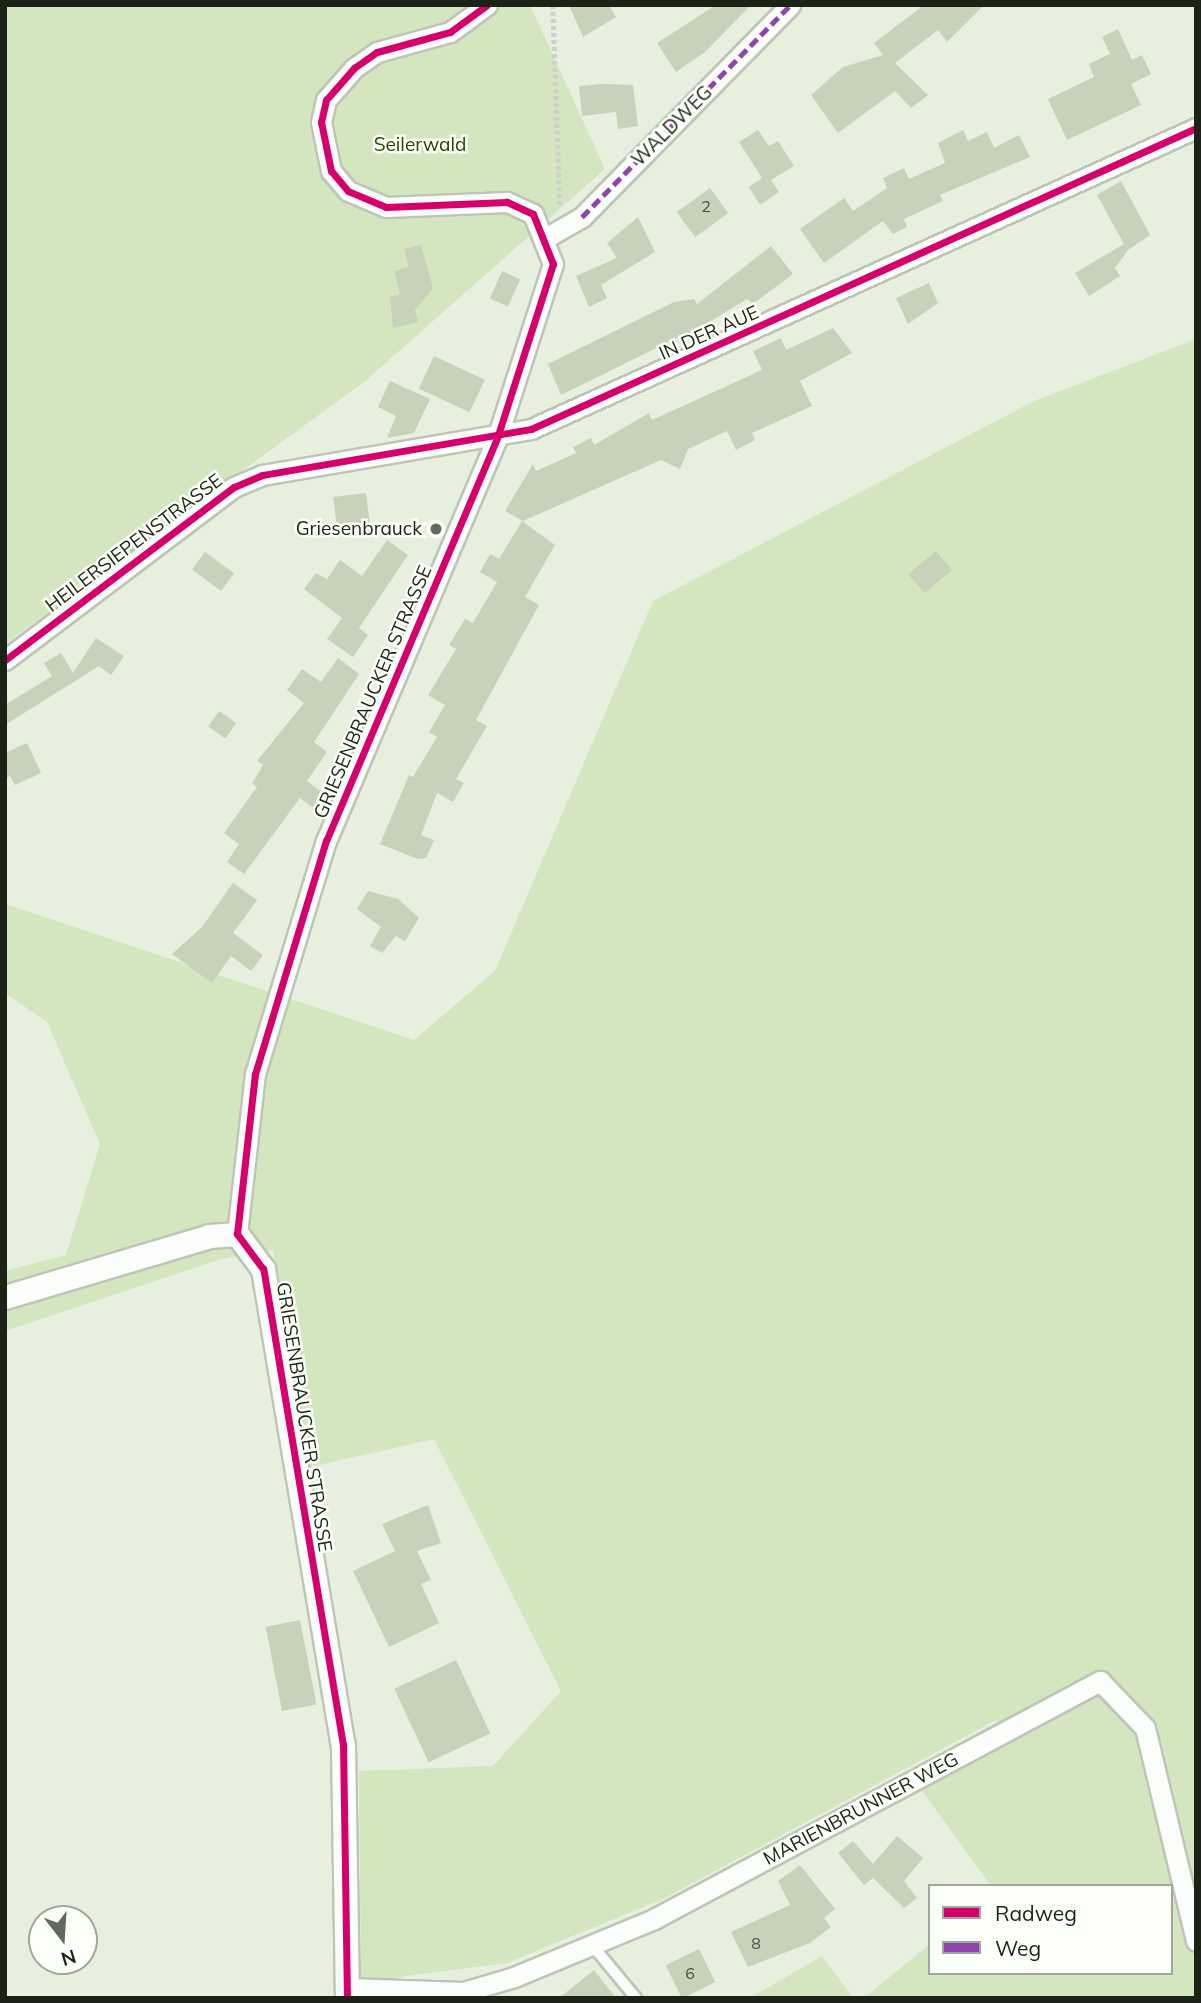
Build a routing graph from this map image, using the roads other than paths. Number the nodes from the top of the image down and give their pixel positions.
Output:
1 (487, 5) edge
2 (790, 5) edge
3 (1196, 128) edge
4 (554, 233) junction
5 (498, 435) junction
6 (5, 660) edge
7 (237, 1234) junction
8 (5, 1297) edge
9 (1196, 1941) edge
10 (592, 1945) junction
11 (347, 1993) edge
12 (636, 1998) edge

1 - 4 street
2 - 4 street, WALDWEG
3 - 5 street, IN DER AUE
4 - 5 street, GRIESENBRAUCKER STRASSE
5 - 6 street, HEILERSIEPENSTRASSE
5 - 7 street, GRIESENBRAUCKER STRASSE
7 - 8 street
7 - 11 street, GRIESENBRAUCKER STRASSE
9 - 10 street, MARIENBRUNNER WEG
10 - 11 street, MARIENBRUNNER WEG
10 - 12 lane

